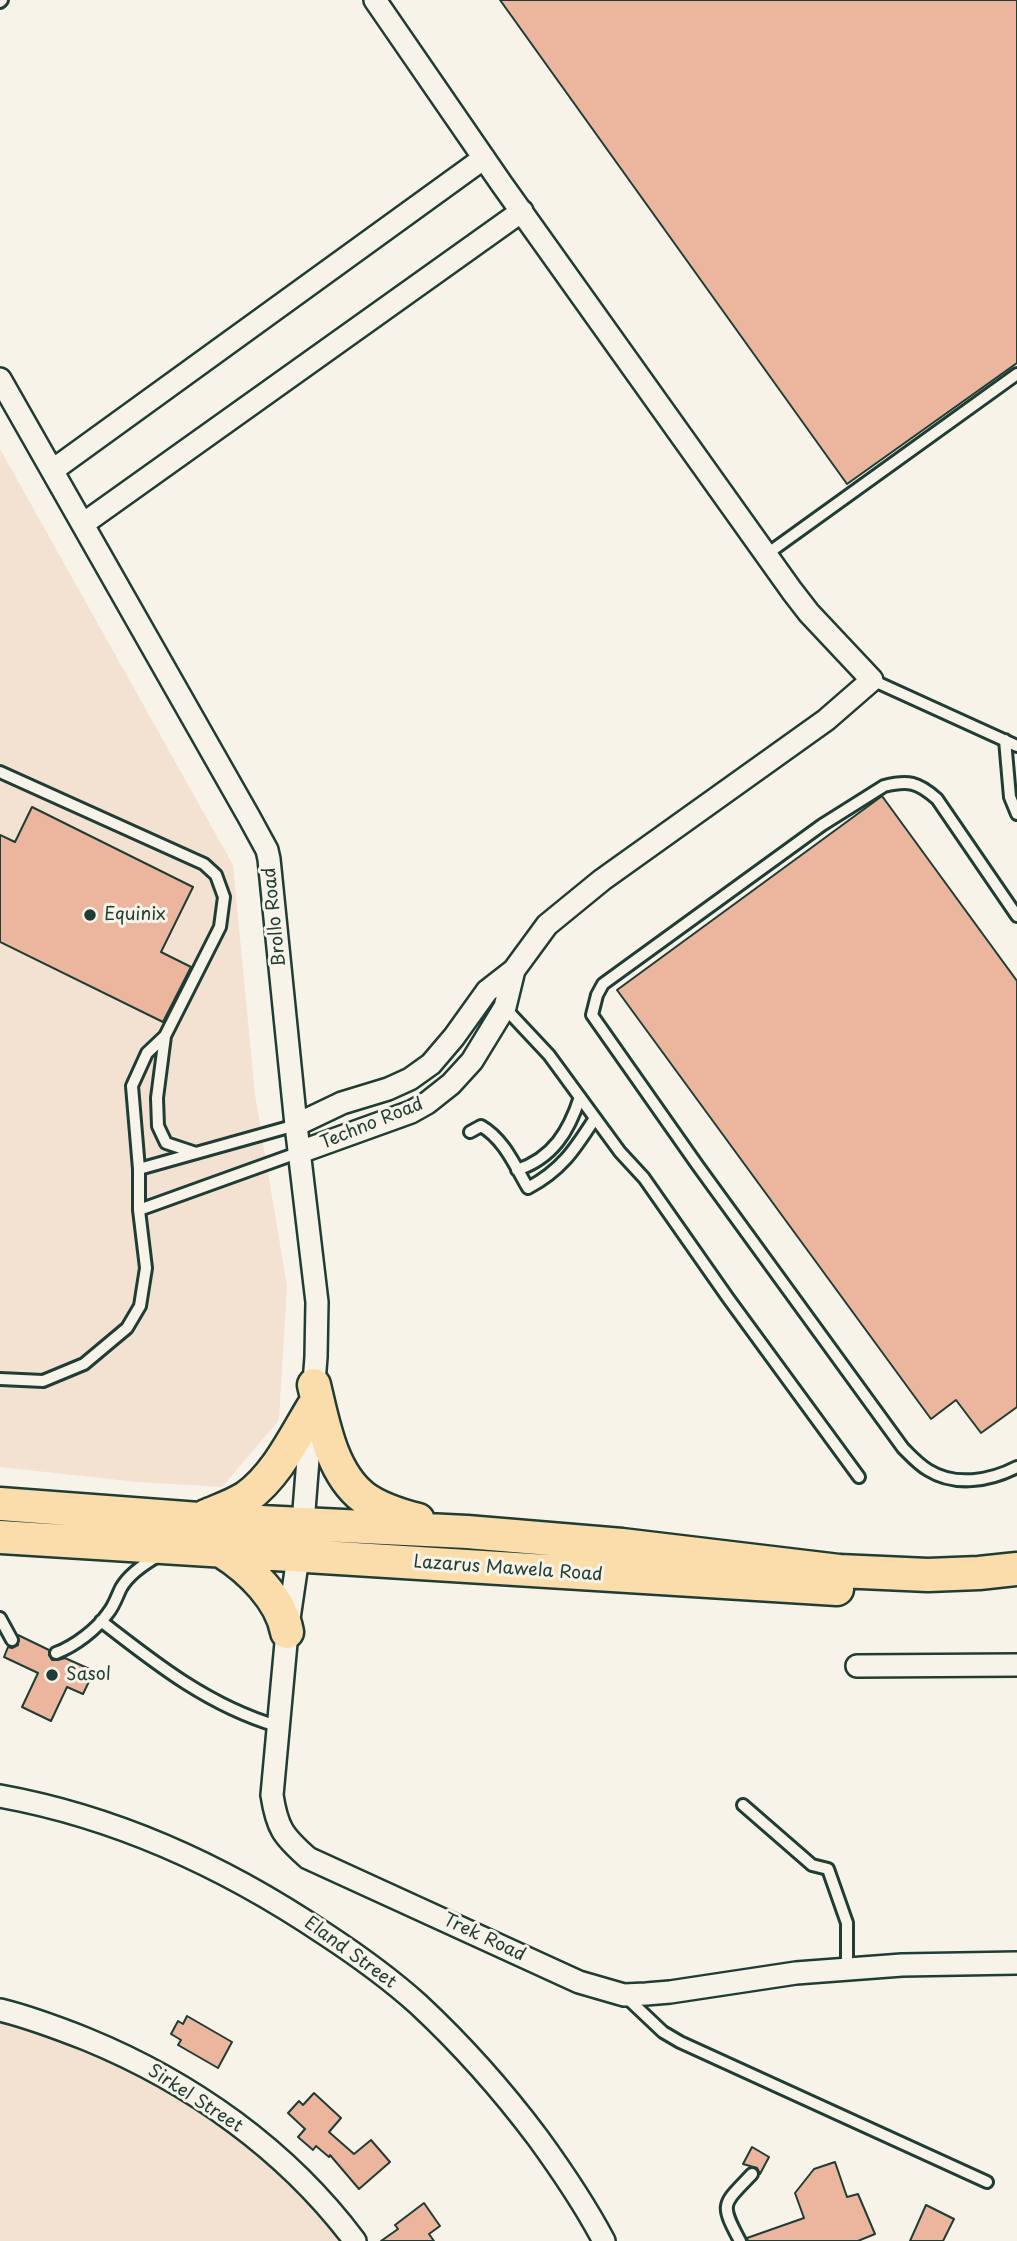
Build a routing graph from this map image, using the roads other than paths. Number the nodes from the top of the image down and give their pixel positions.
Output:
1 (375, 0) edge
2 (484, 158) junction
3 (522, 211) junction
4 (1017, 374) edge
5 (0, 379) edge
6 (53, 470) junction
7 (83, 524) junction
8 (766, 554) junction
9 (872, 680) junction
10 (1005, 740) junction
11 (1017, 746) edge
12 (0, 772) edge
13 (1017, 814) edge
14 (1017, 916) edge
15 (514, 970) junction
16 (486, 991) junction
17 (505, 1007) junction
18 (165, 1037) junction
19 (580, 1097) junction
20 (595, 1118) junction
21 (296, 1125) junction
22 (470, 1132) dead end
23 (300, 1152) junction
24 (196, 1153) junction
25 (139, 1169) junction
26 (517, 1170) junction
27 (139, 1210) junction
28 (0, 1379) edge
29 (314, 1396) junction
30 (1017, 1467) edge
31 (859, 1477) dead end
32 (0, 1504) edge
33 (199, 1519) junction
34 (303, 1523) junction
35 (467, 1532) junction
36 (0, 1537) edge
37 (175, 1549) junction
38 (223, 1552) junction
39 (299, 1556) junction
40 (1017, 1569) edge
41 (1017, 1585) edge
42 (0, 1618) edge
43 (101, 1621) junction
44 (287, 1632) junction
45 (12, 1640) dead end
46 (56, 1653) dead end
47 (1017, 1665) edge
48 (857, 1666) dead end
49 (277, 1727) junction
50 (0, 1796) edge
51 (743, 1805) dead end
52 (1015, 1963) edge
53 (847, 1969) junction
54 (624, 1995) junction
55 (0, 2010) edge
56 (752, 2174) dead end
57 (987, 2182) dead end
58 (355, 2241) edge
59 (604, 2241) edge
60 (740, 2241) edge

1 - 2 street
2 - 3 street
2 - 6 street
3 - 7 street
3 - 8 street
4 - 8 lane
5 - 6 street, Brollo Road
6 - 7 street, Brollo Road
7 - 21 street, Brollo Road
8 - 9 street
9 - 10 lane
9 - 15 street
10 - 11 lane
10 - 13 lane
12 - 18 lane
14 - 30 lane
15 - 16 street, Techno Road
15 - 17 street, Techno Road
16 - 17 lane
16 - 21 street, Techno Road
17 - 19 lane
17 - 23 street, Techno Road
18 - 24 lane
18 - 25 lane
19 - 20 lane
19 - 26 lane
20 - 26 lane
20 - 31 lane
21 - 23 street, Brollo Road
21 - 24 lane
22 - 26 lane
23 - 27 lane
23 - 29 street, Brollo Road
24 - 25 lane
25 - 27 lane
27 - 28 lane
29 - 33 main road
29 - 34 street, Brollo Road
29 - 35 main road
32 - 33 main road
33 - 34 main road, Lazarus Mawela Road
34 - 35 main road, Lazarus Mawela Road
34 - 39 street, Trek Road
35 - 40 main road, Lazarus Mawela Road
36 - 37 main road, Lazarus Mawela Road
37 - 38 main road, Lazarus Mawela Road
37 - 43 lane
38 - 39 main road, Lazarus Mawela Road
38 - 44 main road
39 - 41 main road, Lazarus Mawela Road
39 - 44 street, Trek Road
42 - 45 lane
43 - 46 lane
43 - 49 lane
44 - 49 street, Trek Road
47 - 48 street
49 - 54 street, Trek Road
50 - 59 street, Eland Street
51 - 53 lane
52 - 53 street, Trek Road
53 - 54 street, Trek Road
54 - 57 lane
55 - 58 street, Sirkel Street
56 - 60 lane

